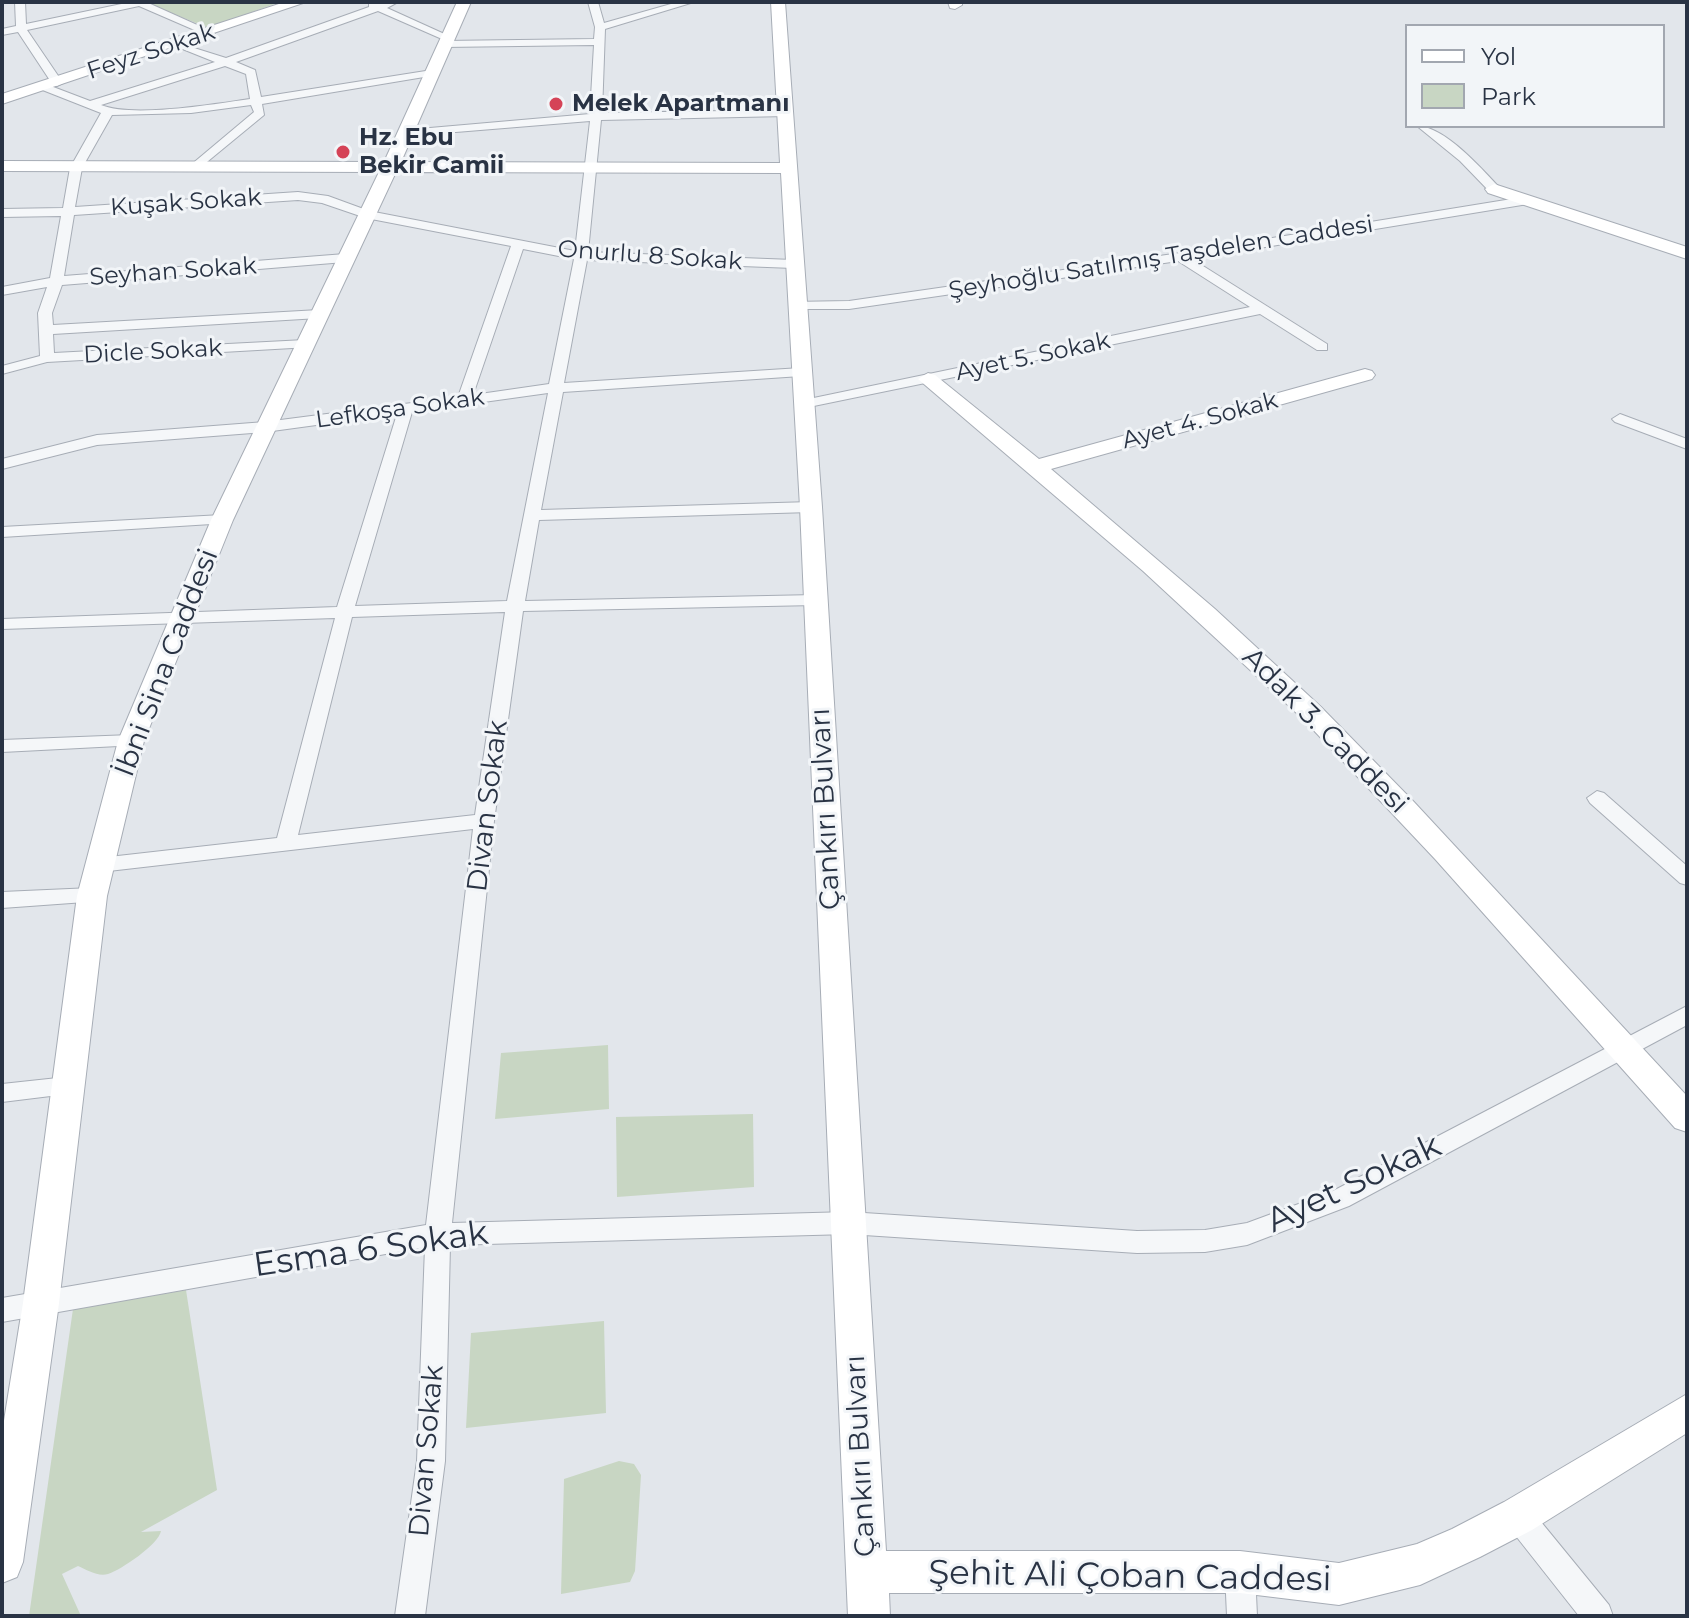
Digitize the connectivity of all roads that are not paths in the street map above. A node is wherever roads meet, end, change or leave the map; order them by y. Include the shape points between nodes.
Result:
1 (20, 2) edge
2 (299, 2) edge
3 (362, 2) edge
4 (393, 2) edge
5 (464, 2) edge
6 (593, 2) edge
7 (689, 2) edge
8 (778, 2) edge
9 (136, 3) edge
10 (379, 7) junction
11 (600, 27) junction
12 (21, 28) junction
13 (2, 32) edge
14 (210, 33) junction
15 (445, 40) junction
16 (598, 42) junction
17 (179, 44) junction
18 (226, 62) junction
19 (432, 73) junction
20 (50, 85) junction
21 (2, 99) edge
22 (254, 104) junction
23 (90, 105) junction
24 (108, 112) junction
25 (787, 113) junction
26 (596, 116) junction
27 (1423, 128) edge
28 (407, 133) junction
29 (2, 166) edge
30 (196, 167) junction
31 (76, 168) junction
32 (789, 168) junction
33 (389, 169) junction
34 (589, 169) junction
35 (1494, 189) joint
36 (1524, 201) junction
37 (68, 211) junction
38 (2, 213) edge
39 (366, 214) junction
40 (518, 244) junction
41 (1687, 253) edge
42 (581, 256) junction
43 (1180, 257) junction
44 (345, 258) junction
45 (793, 264) junction
46 (56, 281) junction
47 (2, 291) edge
48 (796, 305) junction
49 (1263, 309) junction
50 (319, 314) junction
51 (46, 330) junction
52 (305, 344) junction
53 (1322, 347) dead end
54 (47, 358) junction
55 (2, 370) edge
56 (801, 372) junction
57 (1365, 375) dead end
58 (928, 379) junction
59 (555, 388) junction
60 (464, 400) junction
61 (804, 404) junction
62 (406, 408) junction
63 (1620, 419) dead end
64 (265, 427) junction
65 (1687, 444) edge
66 (2, 464) edge
67 (1035, 467) junction
68 (811, 507) junction
69 (531, 515) junction
70 (222, 520) junction
71 (2, 532) edge
72 (816, 600) junction
73 (515, 606) junction
74 (345, 611) junction
75 (184, 616) junction
76 (2, 624) edge
77 (131, 741) junction
78 (2, 746) edge
79 (1597, 798) dead end
80 (484, 821) junction
81 (286, 844) junction
82 (100, 865) junction
83 (1687, 878) edge
84 (92, 896) junction
85 (2, 900) edge
86 (1687, 1015) edge
87 (1621, 1049) junction
88 (67, 1086) junction
89 (2, 1093) edge
90 (1687, 1118) edge
91 (849, 1223) junction
92 (438, 1234) junction
93 (41, 1303) junction
94 (2, 1310) edge
95 (1687, 1412) edge
96 (1518, 1516) junction
97 (2, 1559) edge
98 (868, 1572) junction
99 (1240, 1572) junction
100 (410, 1616) edge
101 (869, 1616) edge
102 (1242, 1616) edge
103 (1598, 1616) edge

1 - 12 street
2 - 14 street, Feyz Sokak
3 - 10 street
4 - 10 street
5 - 15 street, İbni Sina Caddesi
6 - 11 street, Divan Sokak
7 - 11 street
8 - 25 street, Çankırı Bulvarı
9 - 12 street
9 - 14 street
10 - 15 street
10 - 18 street
11 - 16 street, Divan Sokak
12 - 13 street
12 - 20 street
14 - 17 street, Feyz Sokak
15 - 16 street
15 - 19 street, İbni Sina Caddesi
16 - 26 street, Divan Sokak
17 - 18 street
17 - 20 street, Feyz Sokak
18 - 22 street via 251,72
18 - 23 street
19 - 22 street
19 - 28 street, İbni Sina Caddesi
20 - 21 street, Feyz Sokak
20 - 23 street
22 - 24 street
22 - 30 street via 260,113
23 - 24 street
24 - 31 street
25 - 26 street
25 - 32 street, Çankırı Bulvarı
26 - 28 street
26 - 34 street, Divan Sokak
27 - 35 street
28 - 33 street, İbni Sina Caddesi
29 - 31 street
30 - 31 street
30 - 33 street
31 - 37 street
32 - 34 street
32 - 45 street, Çankırı Bulvarı
33 - 34 street
33 - 39 street, İbni Sina Caddesi
34 - 42 street, Divan Sokak
35 - 36 street
36 - 41 street
36 - 43 street, Şeyhoğlu Satılmış Taşdelen Caddesi
37 - 38 street, Kuşak Sokak
37 - 39 street, Kuşak Sokak via 298,196
37 - 46 street
39 - 40 street, Onurlu 8 Sokak
39 - 44 street, İbni Sina Caddesi
40 - 42 street, Onurlu 8 Sokak
40 - 60 street
42 - 45 street, Onurlu 8 Sokak
42 - 59 street, Divan Sokak
43 - 48 street, Şeyhoğlu Satılmış Taşdelen Caddesi via 849,305
43 - 49 street
44 - 46 street, Seyhan Sokak
44 - 50 street, İbni Sina Caddesi
45 - 48 street, Çankırı Bulvarı
46 - 47 street, Seyhan Sokak
46 - 51 street via 45,313
48 - 56 street, Çankırı Bulvarı
49 - 53 street
49 - 58 street, Ayet 5. Sokak
50 - 51 street
50 - 52 street, İbni Sina Caddesi
51 - 54 street
52 - 54 street, Dicle Sokak
52 - 64 street, İbni Sina Caddesi
54 - 55 street, Dicle Sokak
56 - 59 street, Lefkoşa Sokak
56 - 61 street, Çankırı Bulvarı
57 - 67 street, Ayet 4. Sokak
58 - 61 street, Ayet 5. Sokak
58 - 67 street, Adak 3. Caddesi
59 - 60 street, Lefkoşa Sokak
59 - 69 street, Divan Sokak
60 - 62 street, Lefkoşa Sokak
61 - 68 street, Çankırı Bulvarı
62 - 64 street, Lefkoşa Sokak
62 - 74 street
63 - 65 street
64 - 66 street, Lefkoşa Sokak via 97,440
64 - 70 street, İbni Sina Caddesi
67 - 87 street, Adak 3. Caddesi via 1206,613 1363,765
68 - 69 street
68 - 72 street, Çankırı Bulvarı
69 - 73 street, Divan Sokak
70 - 71 street
70 - 75 street, İbni Sina Caddesi
72 - 73 street
72 - 91 street, Çankırı Bulvarı
73 - 74 street
73 - 80 street, Divan Sokak
74 - 75 street
74 - 81 street
75 - 76 street
75 - 77 street, İbni Sina Caddesi
77 - 78 street
77 - 82 street, İbni Sina Caddesi
79 - 83 street
80 - 81 street
80 - 92 street, Divan Sokak
81 - 82 street
82 - 84 street, İbni Sina Caddesi
84 - 85 street
84 - 88 street, İbni Sina Caddesi
86 - 87 street, Ayet Sokak
87 - 90 street, Adak 3. Caddesi
87 - 91 street, Ayet Sokak via 1340,1199 1247,1234 1137,1242
88 - 89 street
88 - 93 street, İbni Sina Caddesi
91 - 92 street, Esma 6 Sokak
91 - 98 street, Çankırı Bulvarı
92 - 93 street, Esma 6 Sokak
92 - 100 street, Divan Sokak via 431,1461
93 - 94 street, Esma 6 Sokak
93 - 97 street, İbni Sina Caddesi
95 - 96 street, Şehit Ali Çoban Caddesi
96 - 99 street, Şehit Ali Çoban Caddesi via 1420,1564 1339,1584
96 - 103 street
98 - 99 street, Şehit Ali Çoban Caddesi
98 - 101 street, Çankırı Bulvarı
99 - 102 street

